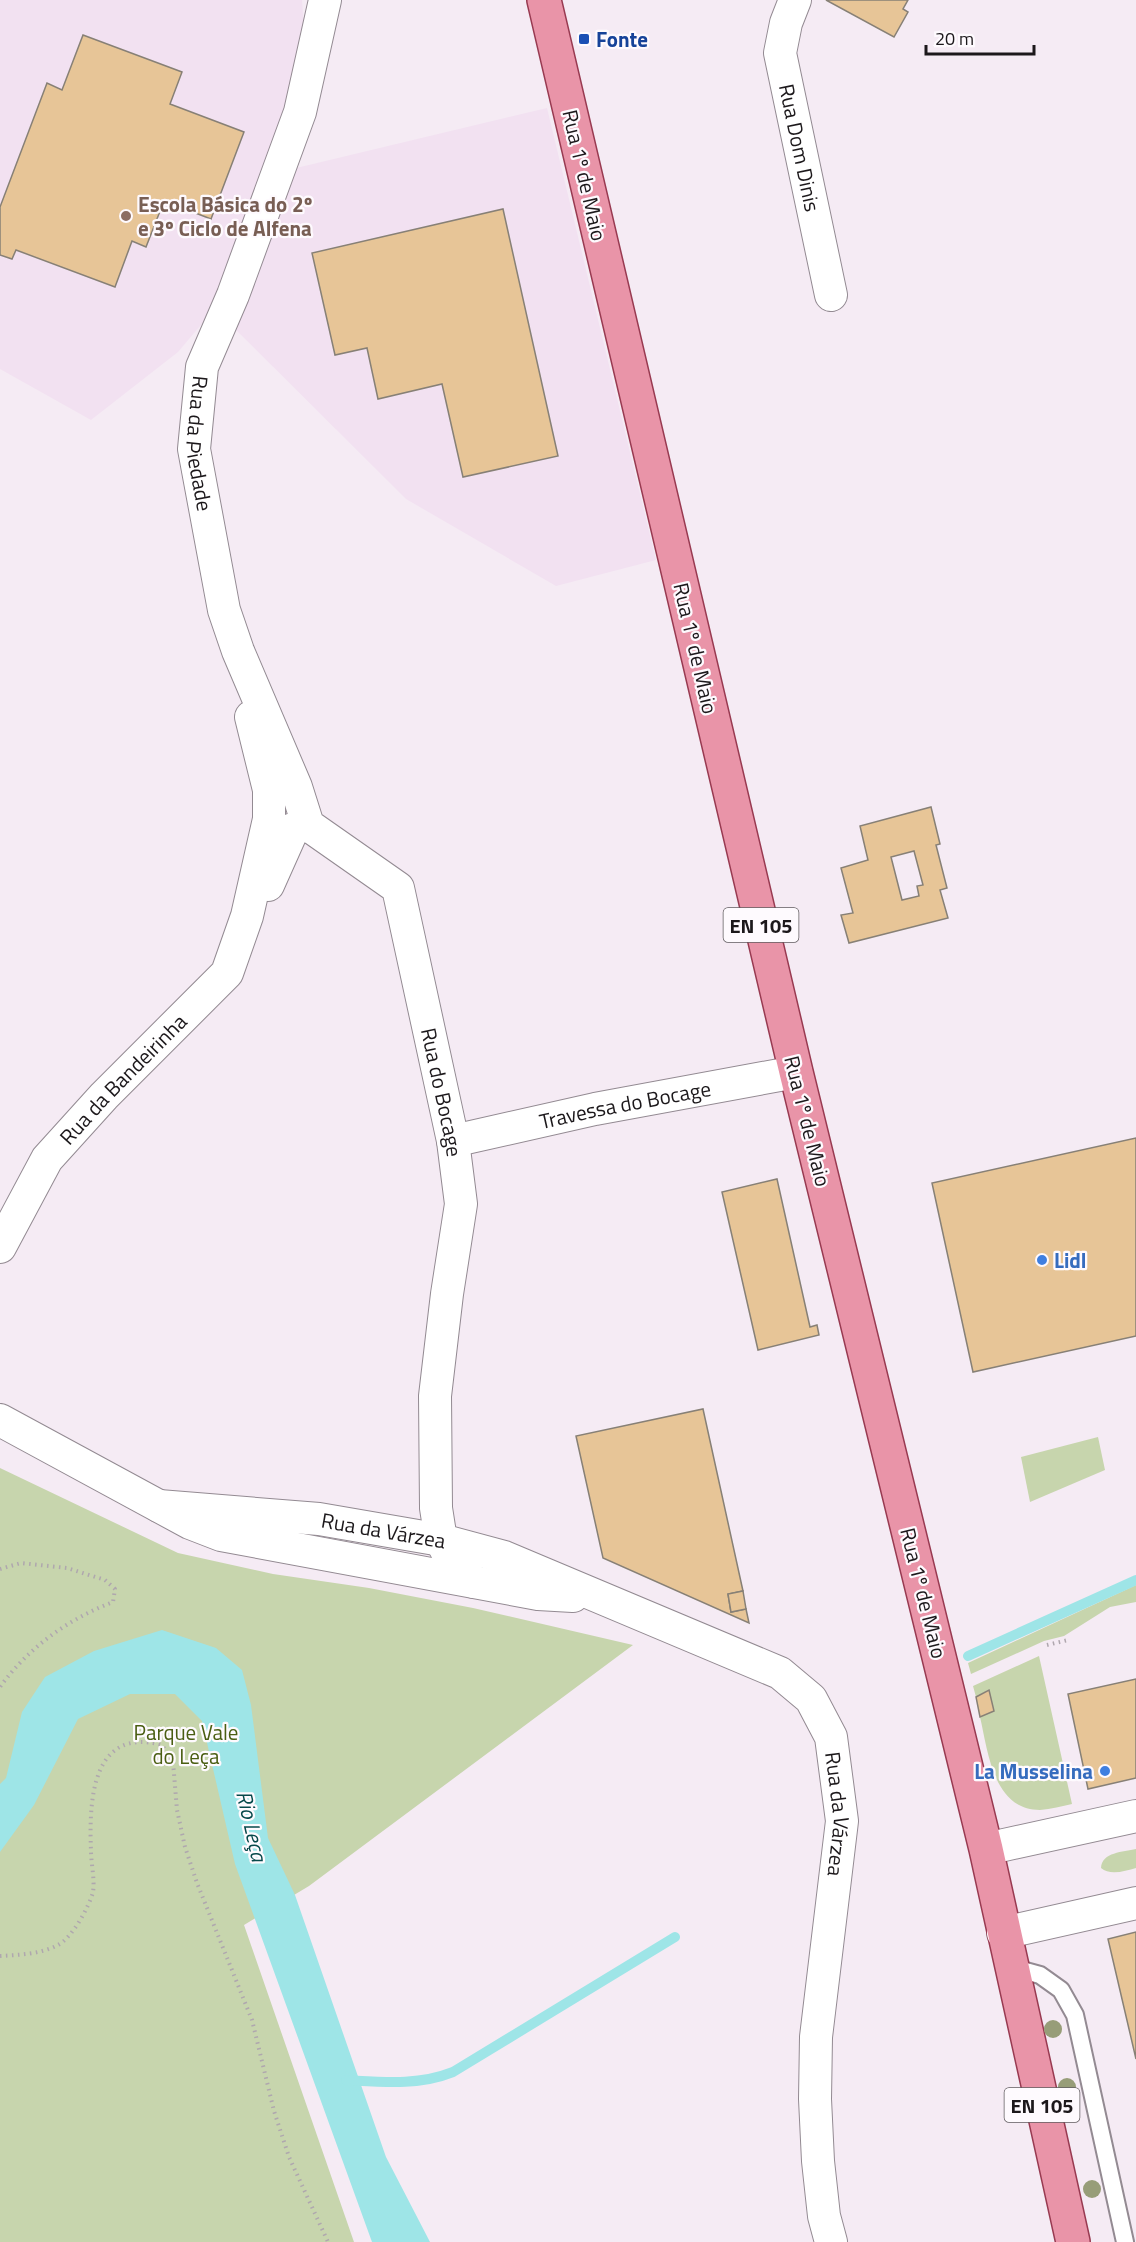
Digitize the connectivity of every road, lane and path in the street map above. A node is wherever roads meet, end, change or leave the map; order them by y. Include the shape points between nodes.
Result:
1 (325, 0) edge
2 (544, 0) edge
3 (795, 0) edge
4 (831, 296) dead end
5 (238, 651) junction
6 (308, 825) junction
7 (247, 916) junction
8 (796, 1072) junction
9 (453, 1141) junction
10 (0, 1247) edge
11 (0, 1420) edge
12 (159, 1506) junction
13 (441, 1540) junction
14 (0, 1569) edge
15 (474, 1582) junction
16 (598, 1597) junction
17 (1068, 1640) dead end
18 (1047, 1645) dead end
19 (0, 1687) edge
20 (1136, 1816) edge
21 (986, 1849) junction
22 (1136, 1903) edge
23 (1003, 1933) junction
24 (0, 1956) edge
25 (1011, 1967) junction
26 (328, 2242) edge
27 (831, 2242) edge
28 (1073, 2242) edge
29 (1125, 2242) edge

1 - 5 street, Rua da Piedade via 300,112 233,295 202,367 194,449 224,610
2 - 8 main road, Rua 1º de Maio / EN 105
3 - 4 street, Rua Dom Dinis via 780,53
5 - 6 street via 296,787
5 - 7 street, Rua da Bandeirinha via 269,790 269,819
6 - 7 street, Rua da Bandeirinha via 292,829 267,888
6 - 9 street, Rua do Bocage via 398,888
7 - 10 street, Rua da Bandeirinha via 227,973 47,1159
8 - 9 street, Travessa do Bocage
8 - 21 main road, Rua 1º de Maio / EN 105
9 - 13 street, Rua do Bocage via 461,1204 435,1396 436,1508
11 - 12 street, Rua da Várzea
12 - 13 street, Rua da Várzea via 319,1519
12 - 15 street, Rua da Várzea via 221,1535
13 - 15 street, Rua do Bocage via 452,1562
13 - 16 street, Rua da Várzea via 504,1557
14 - 19 path via 21,1563 67,1568 105,1580 115,1589 113,1602 50,1635
15 - 16 street, Rua da Várzea via 538,1594
16 - 27 street, Rua da Várzea via 780,1673 811,1699 831,1737 842,1821 816,2037 815,2099 824,2216
17 - 18 path
20 - 21 street
21 - 23 main road, Rua 1º de Maio / EN 105
22 - 23 street
23 - 25 main road, Rua 1º de Maio / EN 105
24 - 26 path via 25,1955 60,1945 81,1920 93,1891 90,1826 95,1780 101,1766 114,1751 134,1741 162,1745 173,1762 177,1810 197,1883 252,2020 289,2157
25 - 28 main road, Rua 1º de Maio / EN 105
25 - 29 lane via 1040,1975 1061,1990 1075,2015

